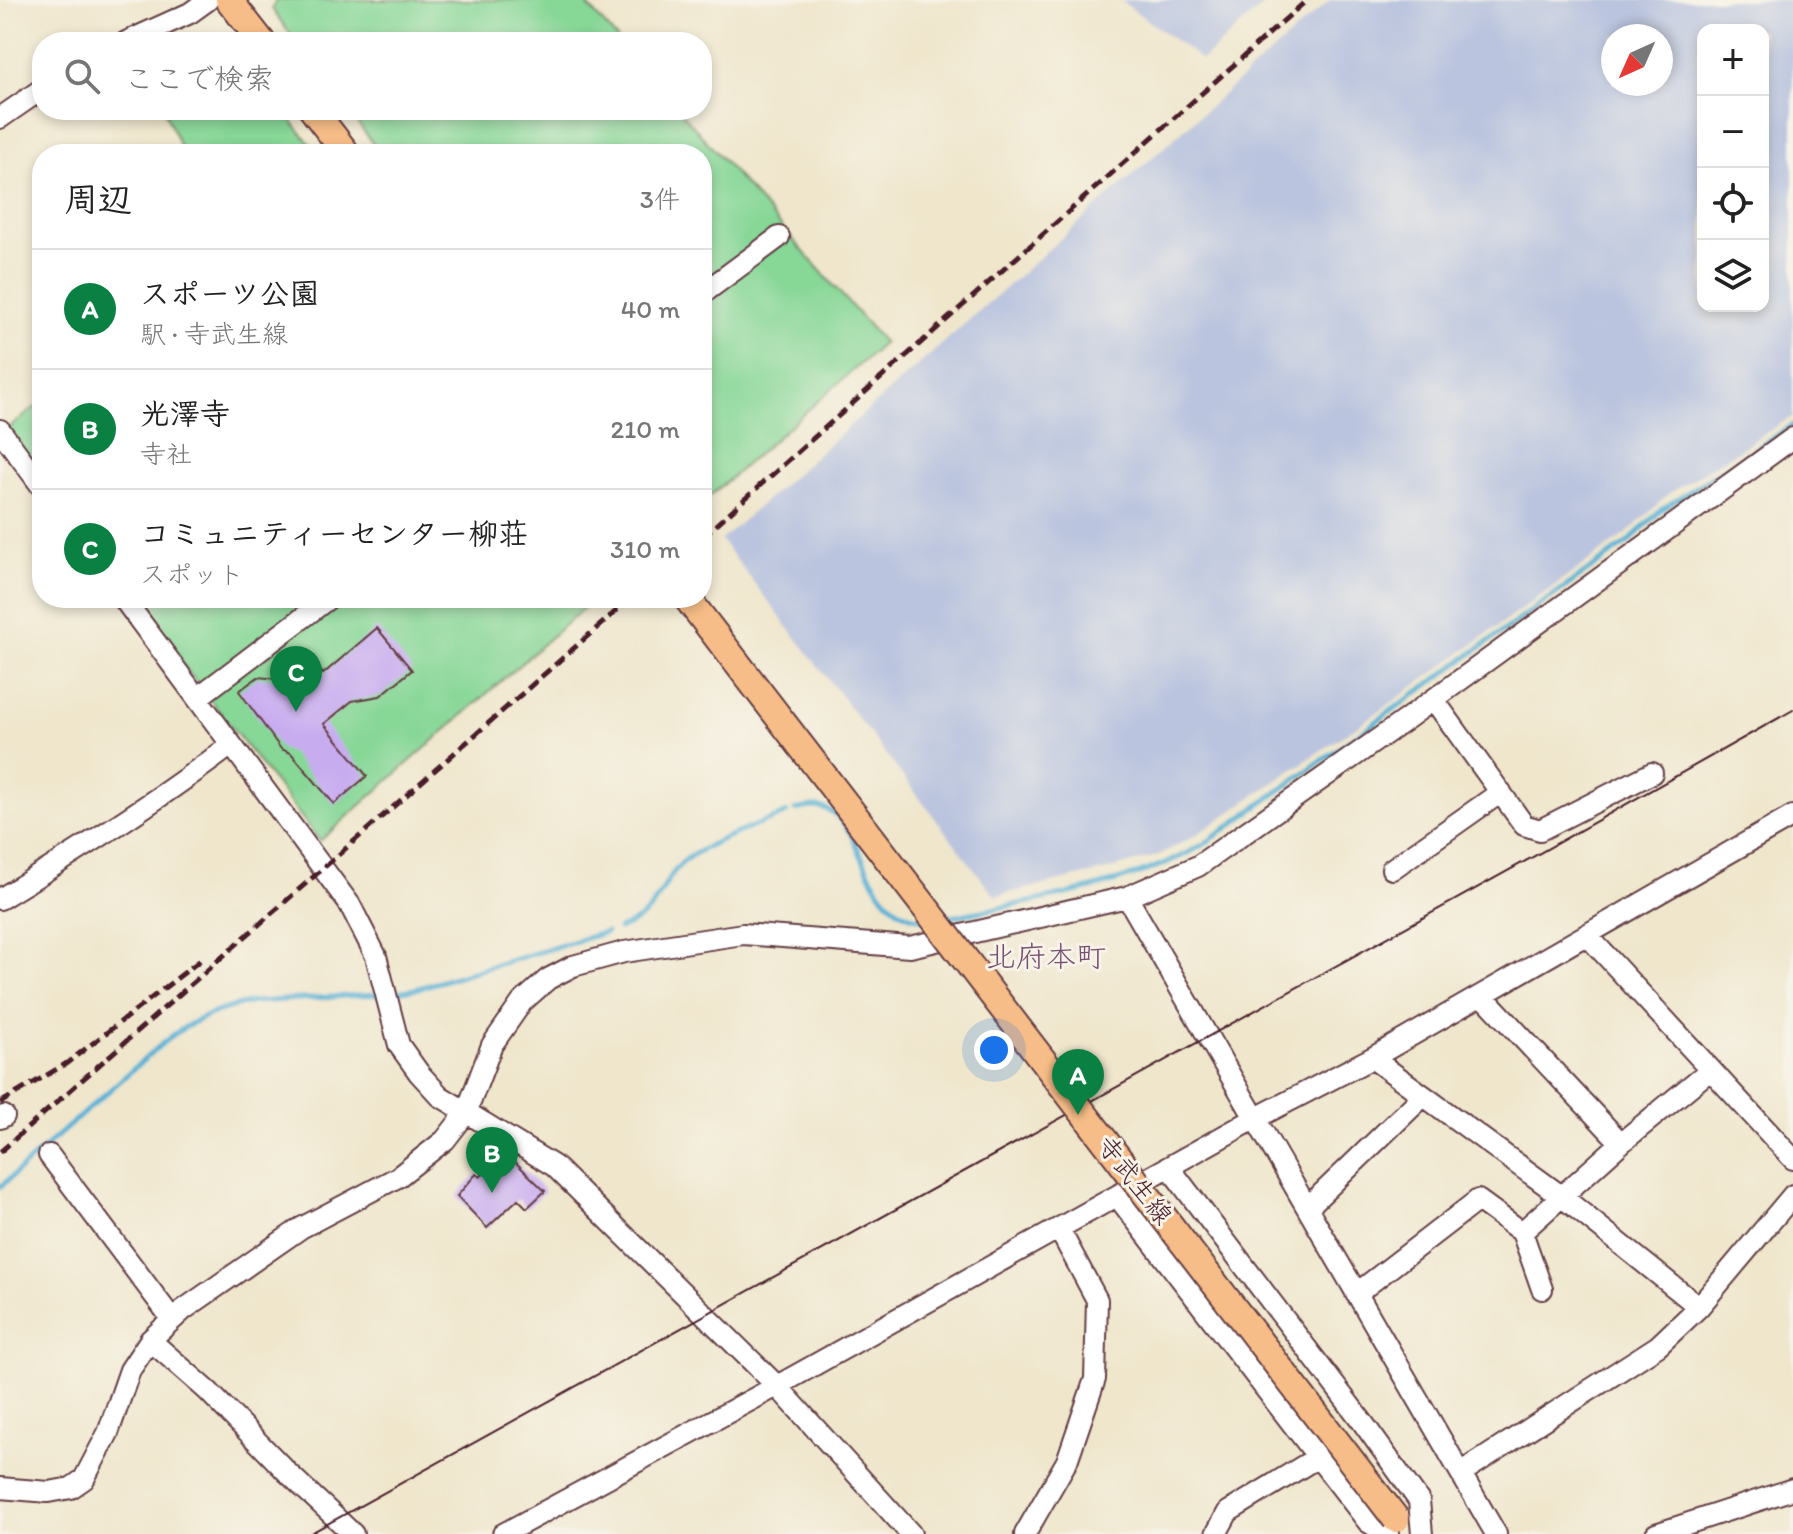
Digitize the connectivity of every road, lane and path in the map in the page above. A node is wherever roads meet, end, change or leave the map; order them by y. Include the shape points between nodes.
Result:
1 (208, 0) edge
2 (229, 0) edge
3 (148, 32) edge
4 (254, 32) edge
5 (32, 96) edge
6 (0, 118) edge
7 (321, 120) edge
8 (339, 144) edge
9 (779, 237) dead end
10 (712, 287) edge
11 (0, 430) edge
12 (1793, 438) edge
13 (32, 473) edge
14 (130, 608) edge
15 (316, 608) edge
16 (695, 608) edge
17 (197, 698) junction
18 (1434, 700) junction
19 (231, 745) junction
20 (1652, 773) dead end
21 (1501, 792) junction
22 (1793, 816) edge
23 (1392, 869) dead end
24 (1127, 897) junction
25 (0, 899) edge
26 (1587, 935) junction
27 (1483, 996) junction
28 (1372, 1058) junction
29 (1710, 1070) junction
30 (1422, 1097) junction
31 (466, 1113) junction
32 (1256, 1118) junction
33 (1621, 1143) junction
34 (49, 1155) dead end
35 (1793, 1159) edge
36 (1169, 1167) junction
37 (1793, 1195) edge
38 (1117, 1196) junction
39 (1561, 1196) junction
40 (1308, 1207) junction
41 (1059, 1229) junction
42 (1522, 1232) junction
43 (1542, 1289) dead end
44 (1356, 1294) junction
45 (1699, 1307) junction
46 (172, 1319) junction
47 (150, 1340) junction
48 (777, 1386) junction
49 (1318, 1457) junction
50 (1461, 1473) junction
51 (0, 1488) edge
52 (1793, 1489) edge
53 (1397, 1529) edge
54 (353, 1534) edge
55 (503, 1534) edge
56 (911, 1534) edge
57 (1025, 1534) edge
58 (1216, 1534) edge
59 (1422, 1534) edge
60 (1496, 1534) edge
61 (1656, 1534) edge

1 - 3 street
2 - 4 main road
5 - 6 street
7 - 8 main road
9 - 10 street
11 - 13 street
12 - 18 street
14 - 17 street
15 - 17 street
16 - 53 main road, 寺武生線, bridge
17 - 19 street
18 - 21 street
18 - 24 street via 1198,866
19 - 25 street
19 - 31 street via 350,905 376,956 399,1045 440,1096
20 - 21 street via 1540,830 1524,825
21 - 23 street
22 - 26 street
24 - 31 street via 910,947 743,934 624,952 573,966 522,1002 492,1045
24 - 32 street
26 - 27 street
26 - 29 street
27 - 28 street
27 - 33 street
28 - 30 street
28 - 32 street
29 - 33 street
29 - 35 street
30 - 39 street
30 - 40 street
31 - 46 street via 418,1164 301,1228
31 - 48 street via 554,1166
32 - 36 street
32 - 40 street
33 - 39 street
34 - 46 street
36 - 38 street
36 - 59 street via 1419,1501
37 - 45 street
38 - 41 street
38 - 49 street
39 - 42 street
39 - 45 street
40 - 44 street
41 - 48 street
41 - 57 street via 1097,1300 1095,1379 1067,1461
42 - 43 street
42 - 44 street via 1478,1200
44 - 50 street
45 - 50 street via 1658,1346
46 - 47 street
47 - 51 street via 130,1370 108,1433 84,1479 49,1492
47 - 54 street
48 - 55 street
48 - 56 street
49 - 53 street via 1368,1522
49 - 58 street via 1228,1512
50 - 60 street
52 - 61 street

